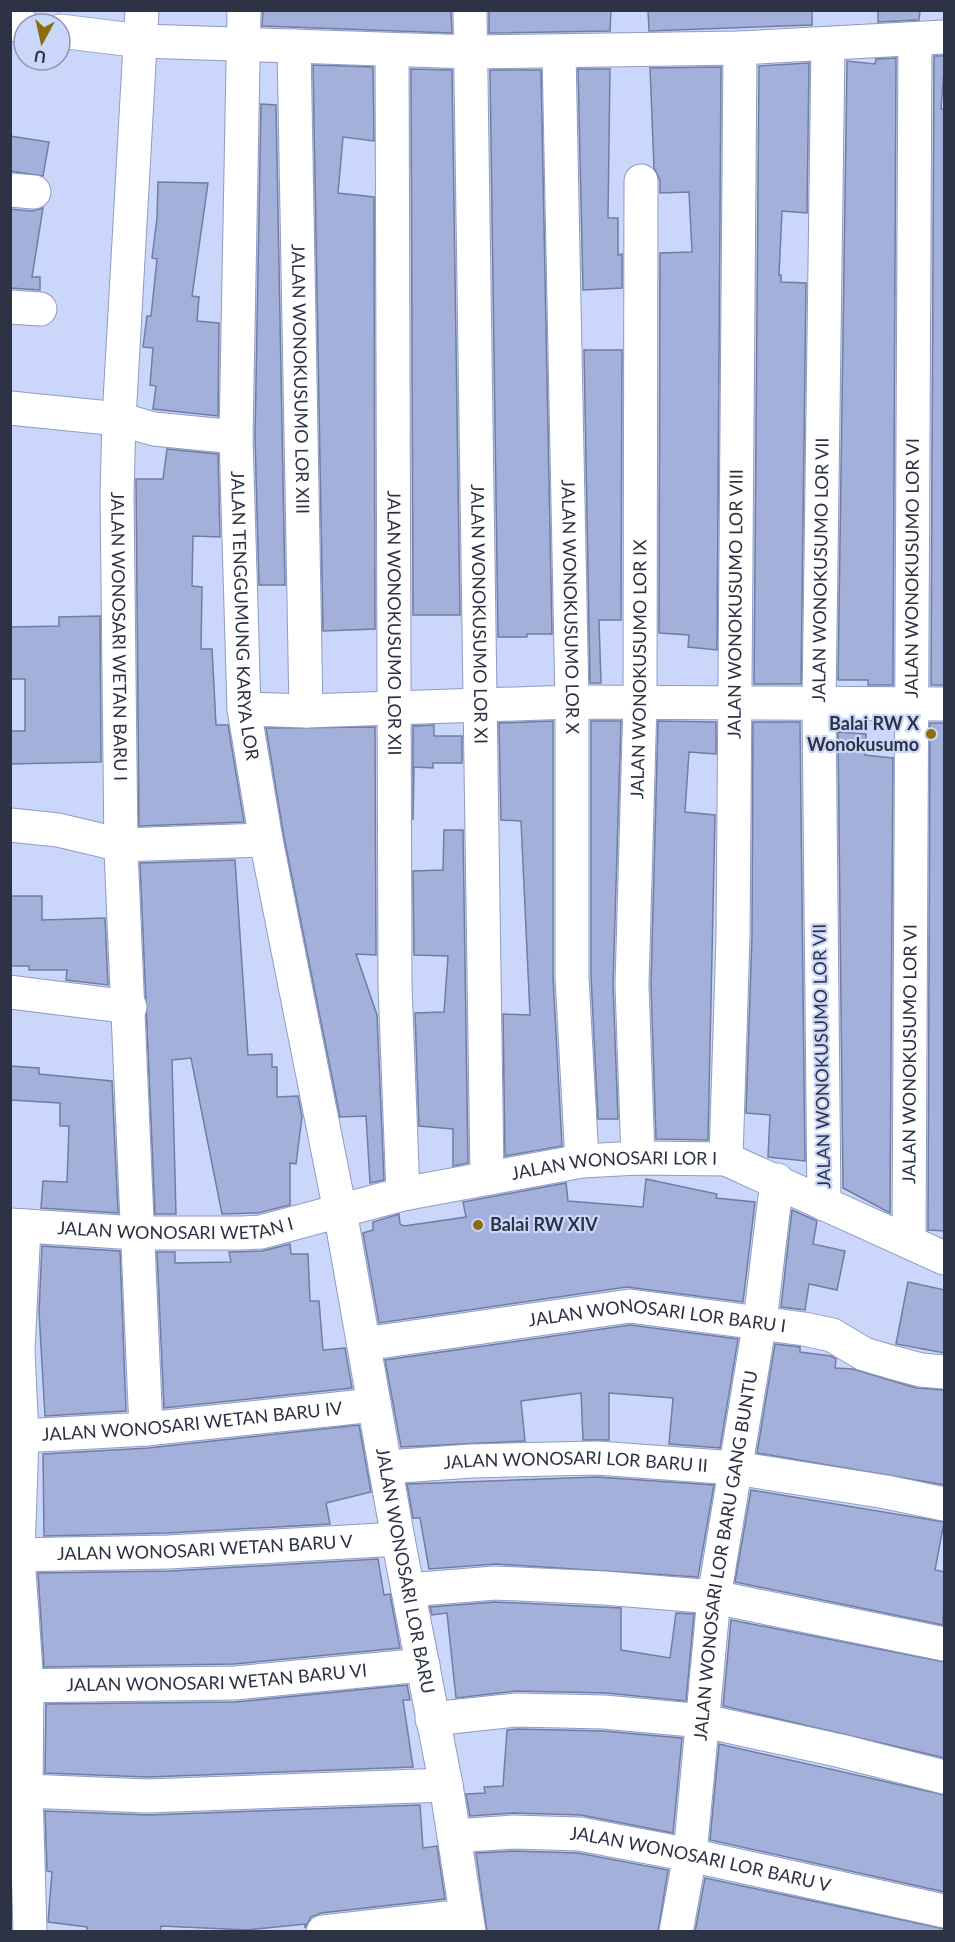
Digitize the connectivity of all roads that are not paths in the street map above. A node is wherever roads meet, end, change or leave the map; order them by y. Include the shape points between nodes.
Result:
1 (244, 10) edge
2 (470, 10) edge
3 (142, 26) edge
4 (72, 30) edge
5 (930, 38) edge
6 (244, 45) junction
7 (828, 45) junction
8 (294, 46) junction
9 (740, 48) junction
10 (392, 51) junction
11 (472, 52) junction
12 (559, 52) junction
13 (641, 181) dead end
14 (10, 408) edge
15 (119, 419) junction
16 (236, 437) junction
17 (572, 702) junction
18 (640, 702) junction
19 (736, 702) junction
20 (911, 703) junction
21 (945, 704) edge
22 (819, 705) junction
23 (482, 706) junction
24 (394, 708) junction
25 (244, 709) junction
26 (306, 711) junction
27 (10, 825) edge
28 (266, 840) junction
29 (121, 845) junction
30 (10, 992) edge
31 (130, 1007) junction
32 (638, 1158) junction
33 (726, 1159) junction
34 (582, 1161) junction
35 (487, 1177) junction
36 (777, 1180) junction
37 (403, 1194) junction
38 (824, 1204) junction
39 (340, 1211) junction
40 (17, 1225) edge
41 (136, 1233) junction
42 (909, 1240) junction
43 (945, 1258) edge
44 (760, 1321) junction
45 (364, 1344) junction
46 (14, 1351) edge
47 (945, 1372) edge
48 (374, 1405) junction
49 (146, 1430) junction
50 (16, 1435) edge
51 (386, 1467) junction
52 (735, 1468) junction
53 (945, 1504) edge
54 (398, 1539) junction
55 (14, 1555) edge
56 (408, 1590) junction
57 (714, 1597) junction
58 (945, 1644) edge
59 (423, 1665) junction
60 (19, 1686) edge
61 (432, 1719) junction
62 (704, 1721) junction
63 (945, 1777) edge
64 (446, 1785) junction
65 (18, 1789) edge
66 (454, 1836) junction
67 (690, 1855) junction
68 (945, 1911) edge
69 (467, 1924) edge
70 (30, 1932) edge
71 (323, 1932) edge
72 (676, 1932) edge

1 - 6 street, JALAN TENGGUMUNG KARYA LOR
2 - 11 street, JALAN WONOKUSUMO LOR XI
3 - 4 street
3 - 6 street
3 - 15 street, JALAN WONOSARI WETAN BARU I
5 - 7 street
5 - 20 street, JALAN WONOKUSUMO LOR VI
6 - 8 street
6 - 16 street, JALAN TENGGUMUNG KARYA LOR
7 - 9 street
7 - 22 street, JALAN WONOKUSUMO LOR VII
8 - 10 street
8 - 26 street, JALAN WONOKUSUMO LOR XIII
9 - 12 street
9 - 19 street, JALAN WONOKUSUMO LOR VIII
10 - 11 street
10 - 24 street, JALAN WONOKUSUMO LOR XII
11 - 12 street
11 - 23 street, JALAN WONOKUSUMO LOR XI
12 - 17 street, JALAN WONOKUSUMO LOR X
13 - 18 street, JALAN WONOKUSUMO LOR IX
14 - 15 street
15 - 16 street via 154,429
15 - 29 street, JALAN WONOSARI WETAN BARU I
16 - 25 street, JALAN TENGGUMUNG KARYA LOR
17 - 18 street
17 - 23 street
17 - 34 street, JALAN WONOKUSUMO LOR X via 572,977
18 - 19 street
18 - 32 street, JALAN WONOKUSUMO LOR IX via 632,985
19 - 22 street
19 - 33 street, JALAN WONOKUSUMO LOR VIII
20 - 21 street
20 - 22 street
20 - 42 street, JALAN WONOKUSUMO LOR VI
22 - 38 street, JALAN WONOKUSUMO LOR VII
23 - 24 street
23 - 35 street, JALAN WONOKUSUMO LOR XI
24 - 26 street
24 - 37 street, JALAN WONOKUSUMO LOR XII via 395,985
25 - 26 street
25 - 28 street, JALAN TENGGUMUNG KARYA LOR
27 - 29 street via 58,830
28 - 29 street
28 - 39 street, JALAN TENGGUMUNG KARYA LOR
29 - 31 street, JALAN WONOSARI WETAN BARU I
30 - 31 street
31 - 41 street, JALAN WONOSARI WETAN BARU I
32 - 33 street, JALAN WONOSARI LOR I
32 - 34 street, JALAN WONOSARI LOR I
33 - 36 street, JALAN WONOSARI LOR I
34 - 35 street, JALAN WONOSARI LOR I
35 - 37 street, JALAN WONOSARI LOR I
36 - 38 street, JALAN WONOSARI LOR I
36 - 44 street, JALAN WONOSARI LOR BARU GANG BUNTU
37 - 39 street, JALAN WONOSARI LOR I
38 - 42 street, JALAN WONOSARI LOR I
39 - 41 street, JALAN WONOSARI WETAN I via 261,1232
39 - 45 street, JALAN WONOSARI LOR BARU
40 - 41 street, JALAN WONOSARI WETAN I
40 - 46 street
41 - 49 street, JALAN WONOSARI WETAN BARU I
42 - 43 street, JALAN WONOSARI LOR I
44 - 45 street, JALAN WONOSARI LOR BARU I via 630,1306
44 - 47 street, JALAN WONOSARI LOR BARU I via 832,1335 864,1354 921,1370
44 - 52 street, JALAN WONOSARI LOR BARU GANG BUNTU
45 - 48 street, JALAN WONOSARI LOR BARU
46 - 50 street
48 - 49 street, JALAN WONOSARI WETAN BARU IV
48 - 51 street, JALAN WONOSARI LOR BARU
49 - 50 street, JALAN WONOSARI WETAN BARU IV
50 - 55 street
51 - 52 street, JALAN WONOSARI LOR BARU II via 597,1458
51 - 54 street, JALAN WONOSARI LOR BARU
52 - 53 street, JALAN WONOSARI LOR BARU II
52 - 57 street, JALAN WONOSARI LOR BARU GANG BUNTU
54 - 55 street, JALAN WONOSARI WETAN BARU V via 169,1552
54 - 56 street, JALAN WONOSARI LOR BARU
55 - 60 street
56 - 57 street via 495,1583
56 - 59 street, JALAN WONOSARI LOR BARU
57 - 58 street
57 - 62 street, JALAN WONOSARI LOR BARU GANG BUNTU
59 - 60 street, JALAN WONOSARI WETAN BARU VI via 236,1683
59 - 61 street, JALAN WONOSARI LOR BARU
60 - 65 street
61 - 62 street via 516,1710 604,1712
61 - 64 street, JALAN WONOSARI LOR BARU
62 - 63 street
62 - 67 street, JALAN WONOSARI LOR BARU GANG BUNTU
64 - 65 street via 147,1796
64 - 66 street, JALAN WONOSARI LOR BARU
65 - 70 street
66 - 67 street, JALAN WONOSARI LOR BARU V via 513,1832 580,1834
66 - 69 street, JALAN WONOSARI LOR BARU
67 - 68 street, JALAN WONOSARI LOR BARU V
67 - 72 street, JALAN WONOSARI LOR BARU GANG BUNTU
69 - 71 street

